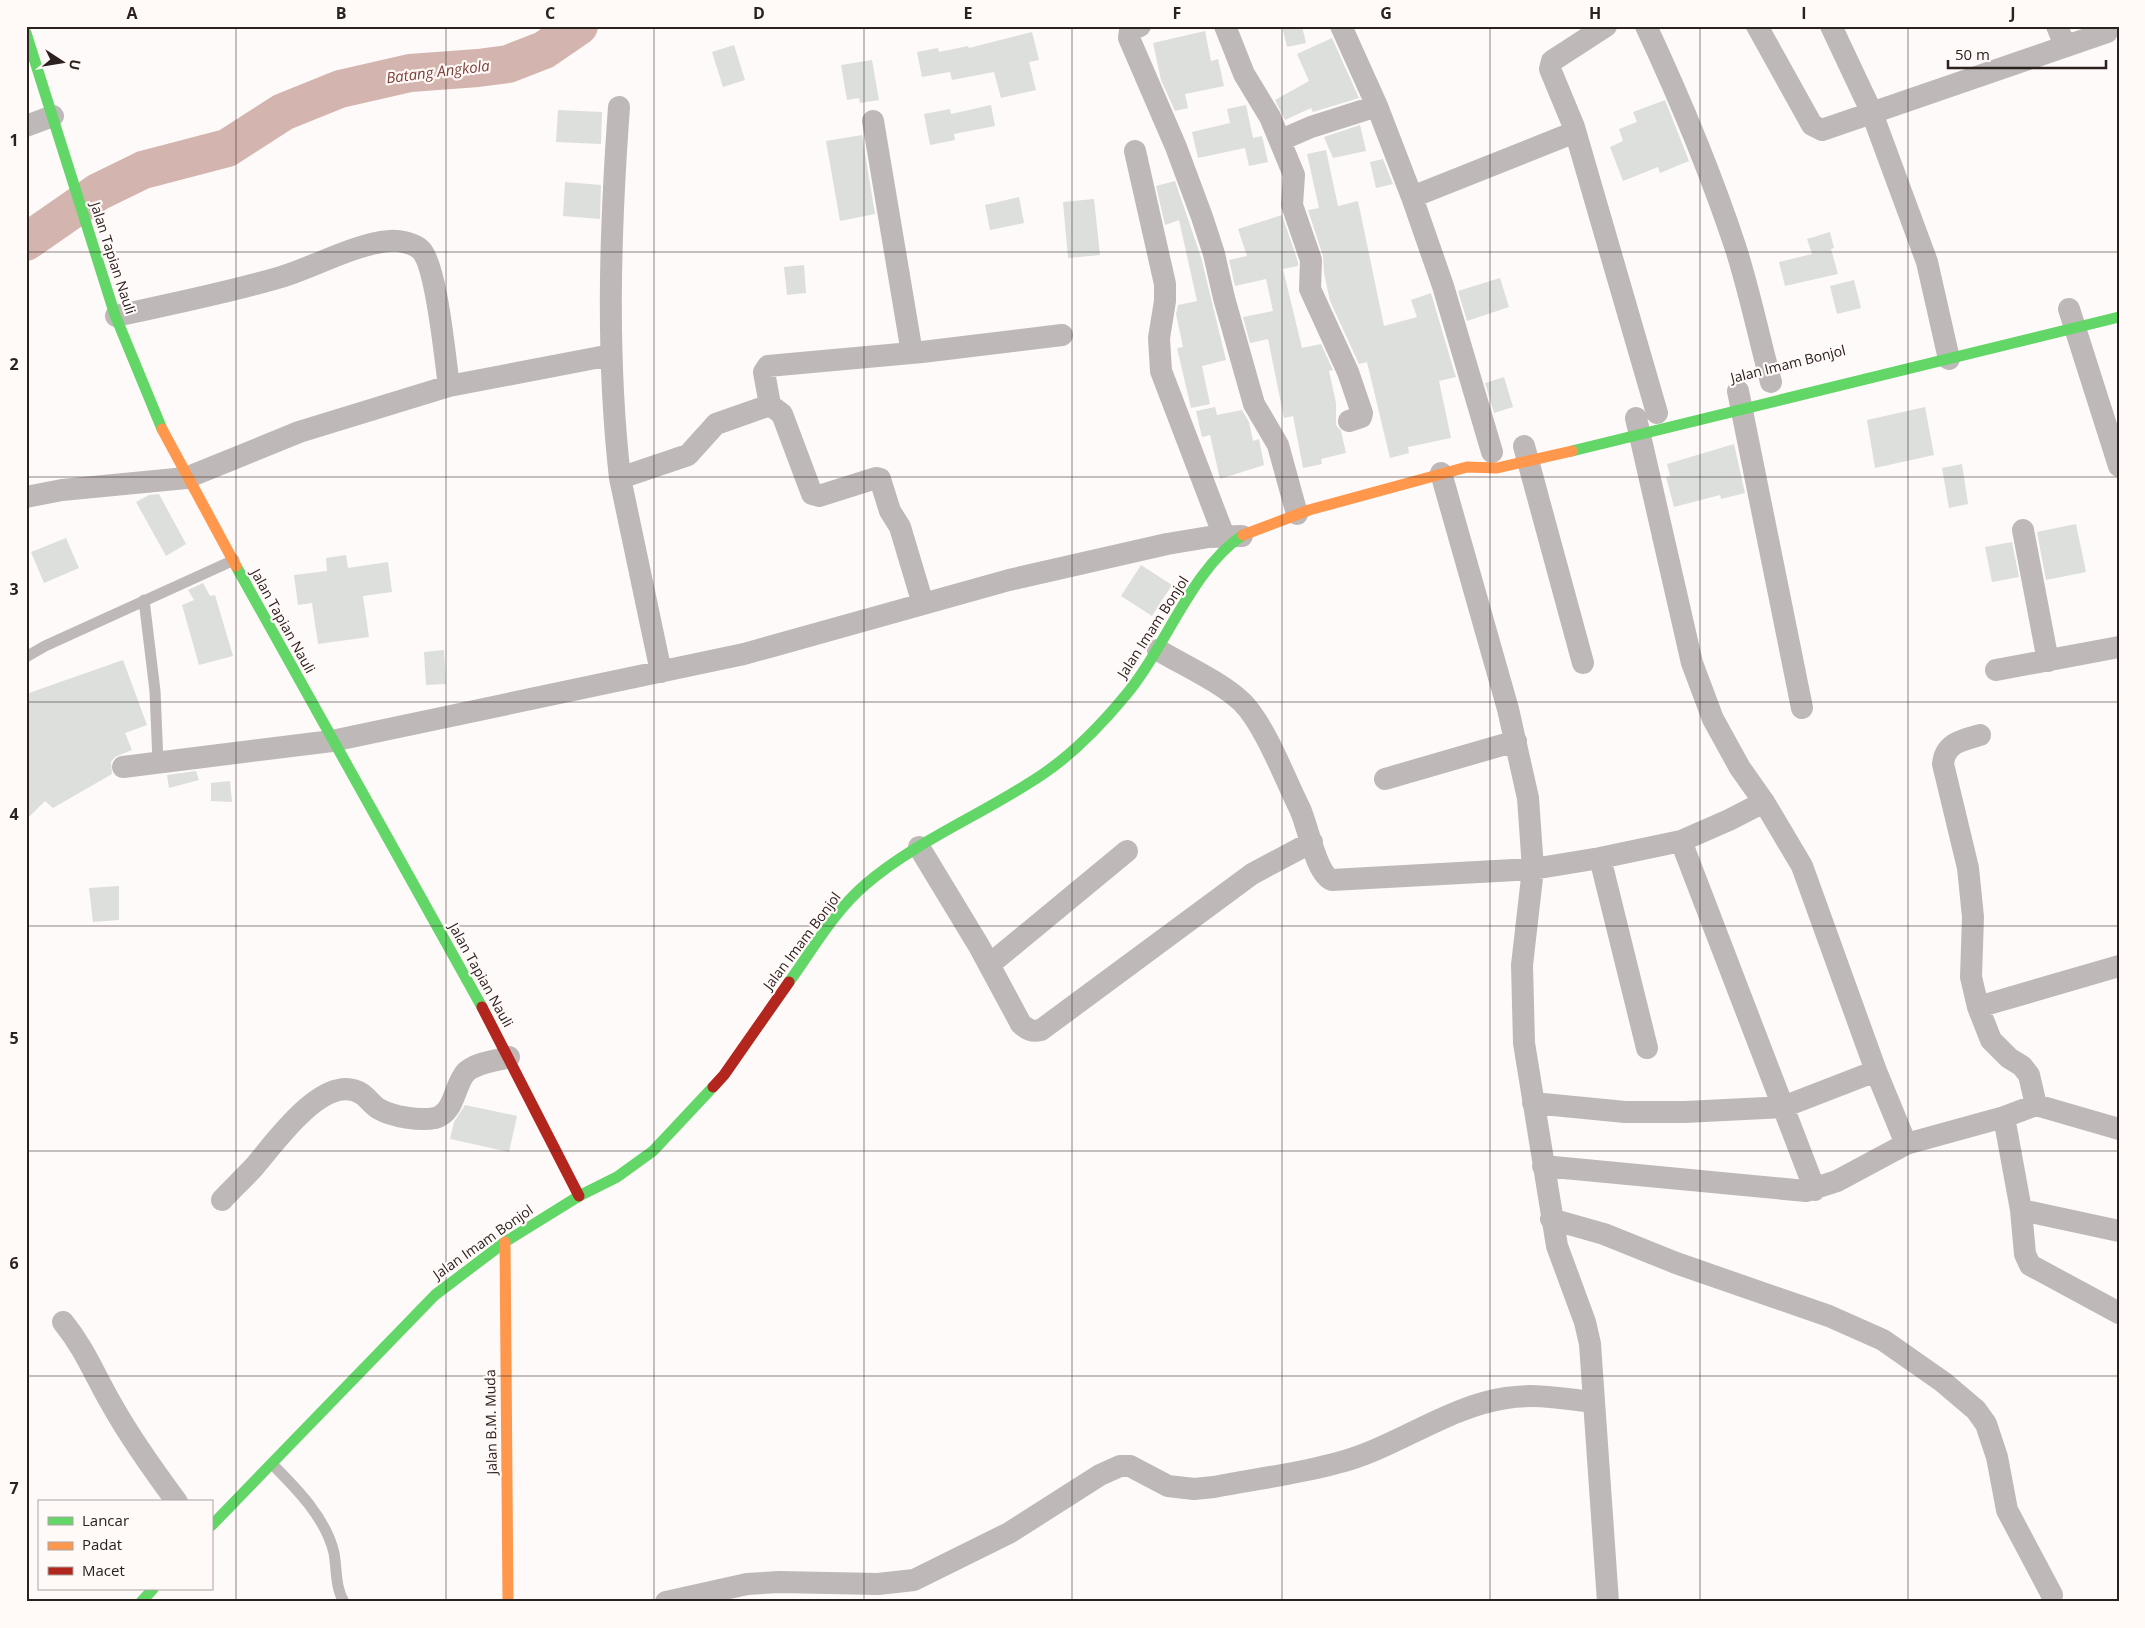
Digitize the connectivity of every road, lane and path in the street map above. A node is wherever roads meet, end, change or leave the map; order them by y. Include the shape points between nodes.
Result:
1 (1140, 26) edge
2 (1225, 26) edge
3 (1341, 26) edge
4 (1606, 26) edge
5 (1646, 26) edge
6 (1757, 26) edge
7 (1832, 27) edge
8 (2106, 32) dead end
9 (26, 33) edge
10 (2061, 36) edge
11 (1377, 106) junction
12 (620, 107) dead end
13 (1872, 113) junction
14 (873, 121) dead end
15 (55, 123) junction
16 (26, 126) edge
17 (1576, 132) junction
18 (1280, 140) junction
19 (1135, 151) dead end
20 (1412, 197) junction
21 (2070, 314) junction
22 (116, 316) junction
23 (2119, 316) edge
24 (1062, 335) dead end
25 (1946, 346) junction
26 (912, 353) junction
27 (611, 355) junction
28 (1771, 382) dead end
29 (449, 386) junction
30 (1739, 396) junction
31 (770, 405) junction
32 (1645, 420) junction
33 (1349, 421) dead end
34 (1525, 449) junction
35 (1496, 457) junction
36 (2119, 466) edge
37 (1441, 473) junction
38 (186, 478) junction
39 (620, 478) junction
40 (26, 497) edge
41 (1297, 514) junction
42 (2024, 530) dead end
43 (1233, 536) junction
44 (234, 560) junction
45 (144, 600) junction
46 (923, 604) junction
47 (2119, 647) edge
48 (1158, 650) junction
49 (26, 657) edge
50 (2048, 661) junction
51 (1583, 663) dead end
52 (1996, 670) dead end
53 (661, 672) junction
54 (1802, 708) dead end
55 (1980, 735) dead end
56 (332, 741) junction
57 (1516, 741) junction
58 (158, 762) junction
59 (123, 767) dead end
60 (1385, 780) dead end
61 (1764, 802) junction
62 (1681, 841) junction
63 (1312, 842) junction
64 (919, 847) junction
65 (1127, 851) dead end
66 (1600, 858) junction
67 (1533, 869) junction
68 (989, 965) junction
69 (2119, 966) edge
70 (1978, 1007) junction
71 (1647, 1048) dead end
72 (509, 1057) junction
73 (1876, 1071) junction
74 (1533, 1103) junction
75 (2036, 1105) junction
76 (1783, 1107) junction
77 (2004, 1117) junction
78 (2119, 1129) edge
79 (1906, 1144) junction
80 (1543, 1166) junction
81 (1815, 1190) junction
82 (580, 1196) junction
83 (222, 1200) dead end
84 (2021, 1210) junction
85 (1551, 1219) junction
86 (2119, 1231) edge
87 (505, 1242) junction
88 (2119, 1313) edge
89 (63, 1322) dead end
90 (1593, 1402) junction
91 (272, 1464) junction
92 (176, 1500) edge
93 (212, 1525) edge
94 (152, 1590) edge
95 (2052, 1596) dead end
96 (141, 1602) edge
97 (344, 1602) edge
98 (508, 1602) edge
99 (666, 1602) edge
100 (1608, 1602) edge

1 - 41 street via 1130,30 1128,35 1176,147 1205,227 1254,404 1278,445
2 - 18 street via 1244,74
3 - 11 street
4 - 17 street via 1552,61 1550,66
5 - 28 street via 1699,147 1736,250
6 - 13 street via 1815,128 1825,130
7 - 13 street
8 - 10 street
9 - 15 main road, Jalan Tapian Nauli
10 - 13 street
11 - 18 street
11 - 20 street
12 - 27 street via 612,199
13 - 25 street via 1927,262
14 - 26 street
15 - 16 street
15 - 22 main road, Jalan Tapian Nauli
17 - 20 street
17 - 32 street
18 - 33 street via 1294,176 1292,205 1311,260 1310,289 1348,372 1362,413 1361,418
19 - 43 street via 1165,284 1159,338 1161,371
20 - 35 street
21 - 23 main road, Jalan Imam Bonjol
21 - 25 main road, Jalan Imam Bonjol
21 - 36 street
22 - 29 street via 283,277 373,244 403,242 420,250 426,258
22 - 38 main road, Jalan Tapian Nauli via 150,405
24 - 26 street
25 - 30 main road, Jalan Imam Bonjol
26 - 31 street via 768,366 764,372
27 - 29 street
27 - 39 street
29 - 38 street via 299,432
30 - 32 main road, Jalan Imam Bonjol
30 - 54 street
31 - 39 street via 716,424 688,455
31 - 46 street via 782,414 812,494 819,496 880,479 890,511 900,527
32 - 34 main road, Jalan Imam Bonjol
32 - 61 street via 1692,663 1713,719 1740,768
34 - 35 main road, Jalan Imam Bonjol
34 - 51 street
35 - 37 main road, Jalan Imam Bonjol
37 - 41 main road, Jalan Imam Bonjol
37 - 57 street
38 - 40 street via 62,490
38 - 44 main road, Jalan Tapian Nauli
39 - 53 street
41 - 43 main road, Jalan Imam Bonjol
42 - 50 street
43 - 46 street via 1167,544 1008,580
43 - 48 main road, Jalan Imam Bonjol via 1190,595
44 - 45 lane
44 - 56 main road, Jalan Tapian Nauli
45 - 49 lane
45 - 58 lane via 155,691
46 - 53 street via 744,654
47 - 50 street
48 - 63 street via 1243,704 1260,726 1306,821
48 - 64 main road, Jalan Imam Bonjol via 1126,695 1085,741 1043,774
50 - 52 street
53 - 56 street
55 - 70 street via 1949,746 1943,764 1968,868 1973,917 1971,978
56 - 58 street
56 - 72 main road, Jalan Tapian Nauli
57 - 60 street
57 - 67 street via 1528,798
58 - 59 street
61 - 62 street
61 - 73 street via 1802,866
62 - 66 street
62 - 76 street
63 - 67 street via 1323,873 1336,880
63 - 68 street via 1252,874 1041,1030 1030,1031 1021,1024
64 - 68 street
64 - 82 main road, Jalan Imam Bonjol via 866,884 839,911 724,1075 653,1151 617,1177
65 - 68 street
66 - 67 street
66 - 71 street
67 - 74 street via 1522,965 1524,1043
69 - 70 street
70 - 75 street via 1991,1040 2029,1075
72 - 82 main road, Jalan Tapian Nauli
72 - 83 street via 484,1063 467,1072 445,1112 435,1118 385,1112 354,1090 333,1091 301,1113
73 - 76 street
73 - 79 street
74 - 76 street via 1625,1112
74 - 80 street
75 - 77 street
75 - 78 street
76 - 81 street
77 - 79 street
77 - 84 street
79 - 81 street
80 - 81 street via 1795,1191
80 - 85 street
82 - 87 main road, Jalan Imam Bonjol
84 - 86 street
84 - 88 street via 2025,1254 2030,1265
85 - 90 street via 1557,1246 1585,1322 1590,1344
85 - 95 street via 1604,1234 1828,1316 1883,1340 1943,1382 1976,1410 1986,1424 1997,1458 2007,1510
87 - 91 main road, Jalan Imam Bonjol via 435,1295
87 - 98 main road, Jalan B.M. Muda
89 - 92 street via 77,1338 111,1405
90 - 99 street via 1546,1397 1504,1398 1437,1420 1394,1443 1338,1463 1214,1487 1180,1489 1130,1466 1120,1466 1009,1533 914,1580 878,1584 747,1584
90 - 100 street
91 - 93 main road, Jalan Imam Bonjol
91 - 97 lane via 292,1485 329,1536
94 - 96 main road

